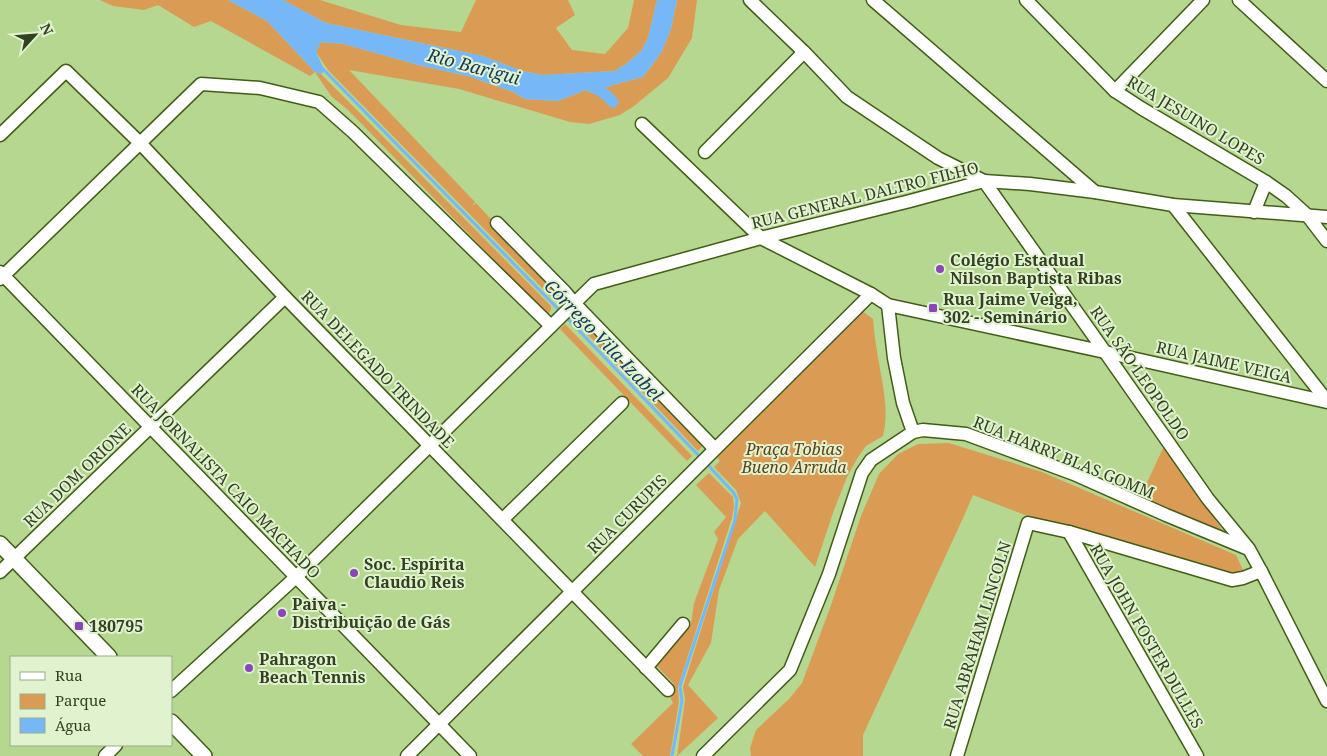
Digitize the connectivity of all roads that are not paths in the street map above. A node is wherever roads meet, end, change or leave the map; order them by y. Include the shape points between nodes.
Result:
1 (750, 0) edge
2 (873, 0) edge
3 (1026, 0) edge
4 (1203, 0) edge
5 (1239, 0) edge
6 (804, 52) junction
7 (1327, 81) edge
8 (1115, 91) junction
9 (642, 124) dead end
10 (0, 135) edge
11 (140, 142) junction
12 (704, 152) dead end
13 (984, 181) junction
14 (1266, 182) junction
15 (1095, 192) junction
16 (1173, 205) junction
17 (1254, 212) junction
18 (1307, 215) junction
19 (1327, 217) edge
20 (497, 223) dead end
21 (761, 238) junction
22 (1327, 241) edge
23 (1, 276) edge
24 (871, 294) junction
25 (285, 297) junction
26 (572, 305) junction
27 (888, 305) junction
28 (555, 322) junction
29 (1106, 352) junction
30 (1327, 401) edge
31 (622, 403) dead end
32 (150, 427) junction
33 (912, 432) junction
34 (430, 445) junction
35 (713, 451) junction
36 (502, 520) junction
37 (1069, 532) junction
38 (0, 544) edge
39 (1249, 549) junction
40 (14, 558) junction
41 (1261, 571) junction
42 (0, 572) edge
43 (296, 577) junction
44 (572, 592) junction
45 (683, 624) dead end
46 (108, 656) edge
47 (646, 668) junction
48 (172, 690) edge
49 (668, 690) dead end
50 (1327, 701) edge
51 (172, 723) edge
52 (440, 724) junction
53 (115, 746) edge
54 (105, 756) edge
55 (204, 756) edge
56 (407, 756) edge
57 (470, 756) edge
58 (703, 756) edge
59 (957, 756) edge
60 (1197, 756) edge

1 - 6 street, RUA SÃO LEOPOLDO
2 - 15 street
3 - 8 street, RUA JESUINO LOPES
4 - 8 street
5 - 7 street
6 - 12 street
6 - 13 street, RUA SÃO LEOPOLDO via 846,97 938,158
8 - 14 street, RUA JESUINO LOPES
9 - 21 street, RUA JAIME VEIGA
10 - 11 street, RUA DELEGADO TRINDADE via 66,71
11 - 23 street
11 - 25 street, RUA DELEGADO TRINDADE
11 - 28 street via 201,84 260,88 319,102
13 - 15 street, RUA GENERAL DALTRO FILHO
13 - 21 street, RUA GENERAL DALTRO FILHO
13 - 29 street, RUA SÃO LEOPOLDO
14 - 17 street, RUA JESUINO LOPES
14 - 18 street, RUA JESUINO LOPES
15 - 16 street, RUA GENERAL DALTRO FILHO
16 - 17 street, RUA GENERAL DALTRO FILHO
16 - 30 street
17 - 18 street, RUA GENERAL DALTRO FILHO
18 - 19 street, RUA GENERAL DALTRO FILHO
18 - 22 street, RUA JESUINO LOPES
20 - 26 street via 565,292
21 - 24 street, RUA JAIME VEIGA
21 - 26 street, RUA GENERAL DALTRO FILHO via 594,284
23 - 32 street, RUA JORNALISTA CAIO MACHADO
24 - 27 street, RUA JAIME VEIGA
24 - 35 street, RUA CURUPIS
25 - 32 street, RUA DOM ORIONE
25 - 34 street, RUA DELEGADO TRINDADE
26 - 28 street, RUA GENERAL DALTRO FILHO
26 - 35 street
27 - 29 street, RUA JAIME VEIGA
27 - 33 street via 894,358
28 - 34 street, RUA GENERAL DALTRO FILHO
29 - 30 street, RUA JAIME VEIGA
29 - 39 street, RUA SÃO LEOPOLDO via 1208,499
31 - 36 street
32 - 40 street, RUA DOM ORIONE
32 - 43 street, RUA JORNALISTA CAIO MACHADO
33 - 39 street, RUA HARRY BLAS GOMM via 966,434 1074,474
33 - 58 street via 871,460 862,473 829,574 790,670
34 - 36 street, RUA DELEGADO TRINDADE
34 - 43 street, RUA GENERAL DALTRO FILHO
35 - 44 street, RUA CURUPIS
36 - 44 street, RUA DELEGADO TRINDADE
37 - 41 street via 1232,580
37 - 59 street, RUA ABRAHAM LINCOLN via 1028,523
37 - 60 street, RUA JOHN FOSTER DULLES
38 - 40 main road
39 - 41 street, RUA SÃO LEOPOLDO
40 - 42 street, RUA DOM ORIONE
40 - 46 main road
41 - 50 street, RUA SÃO LEOPOLDO
43 - 48 street, RUA GENERAL DALTRO FILHO
43 - 52 street, RUA JORNALISTA CAIO MACHADO
44 - 47 street, RUA DELEGADO TRINDADE
44 - 52 street, RUA CURUPIS
45 - 47 street
47 - 49 street, RUA DELEGADO TRINDADE
51 - 55 main road
52 - 56 street, RUA CURUPIS
52 - 57 street, RUA JORNALISTA CAIO MACHADO
53 - 54 street

